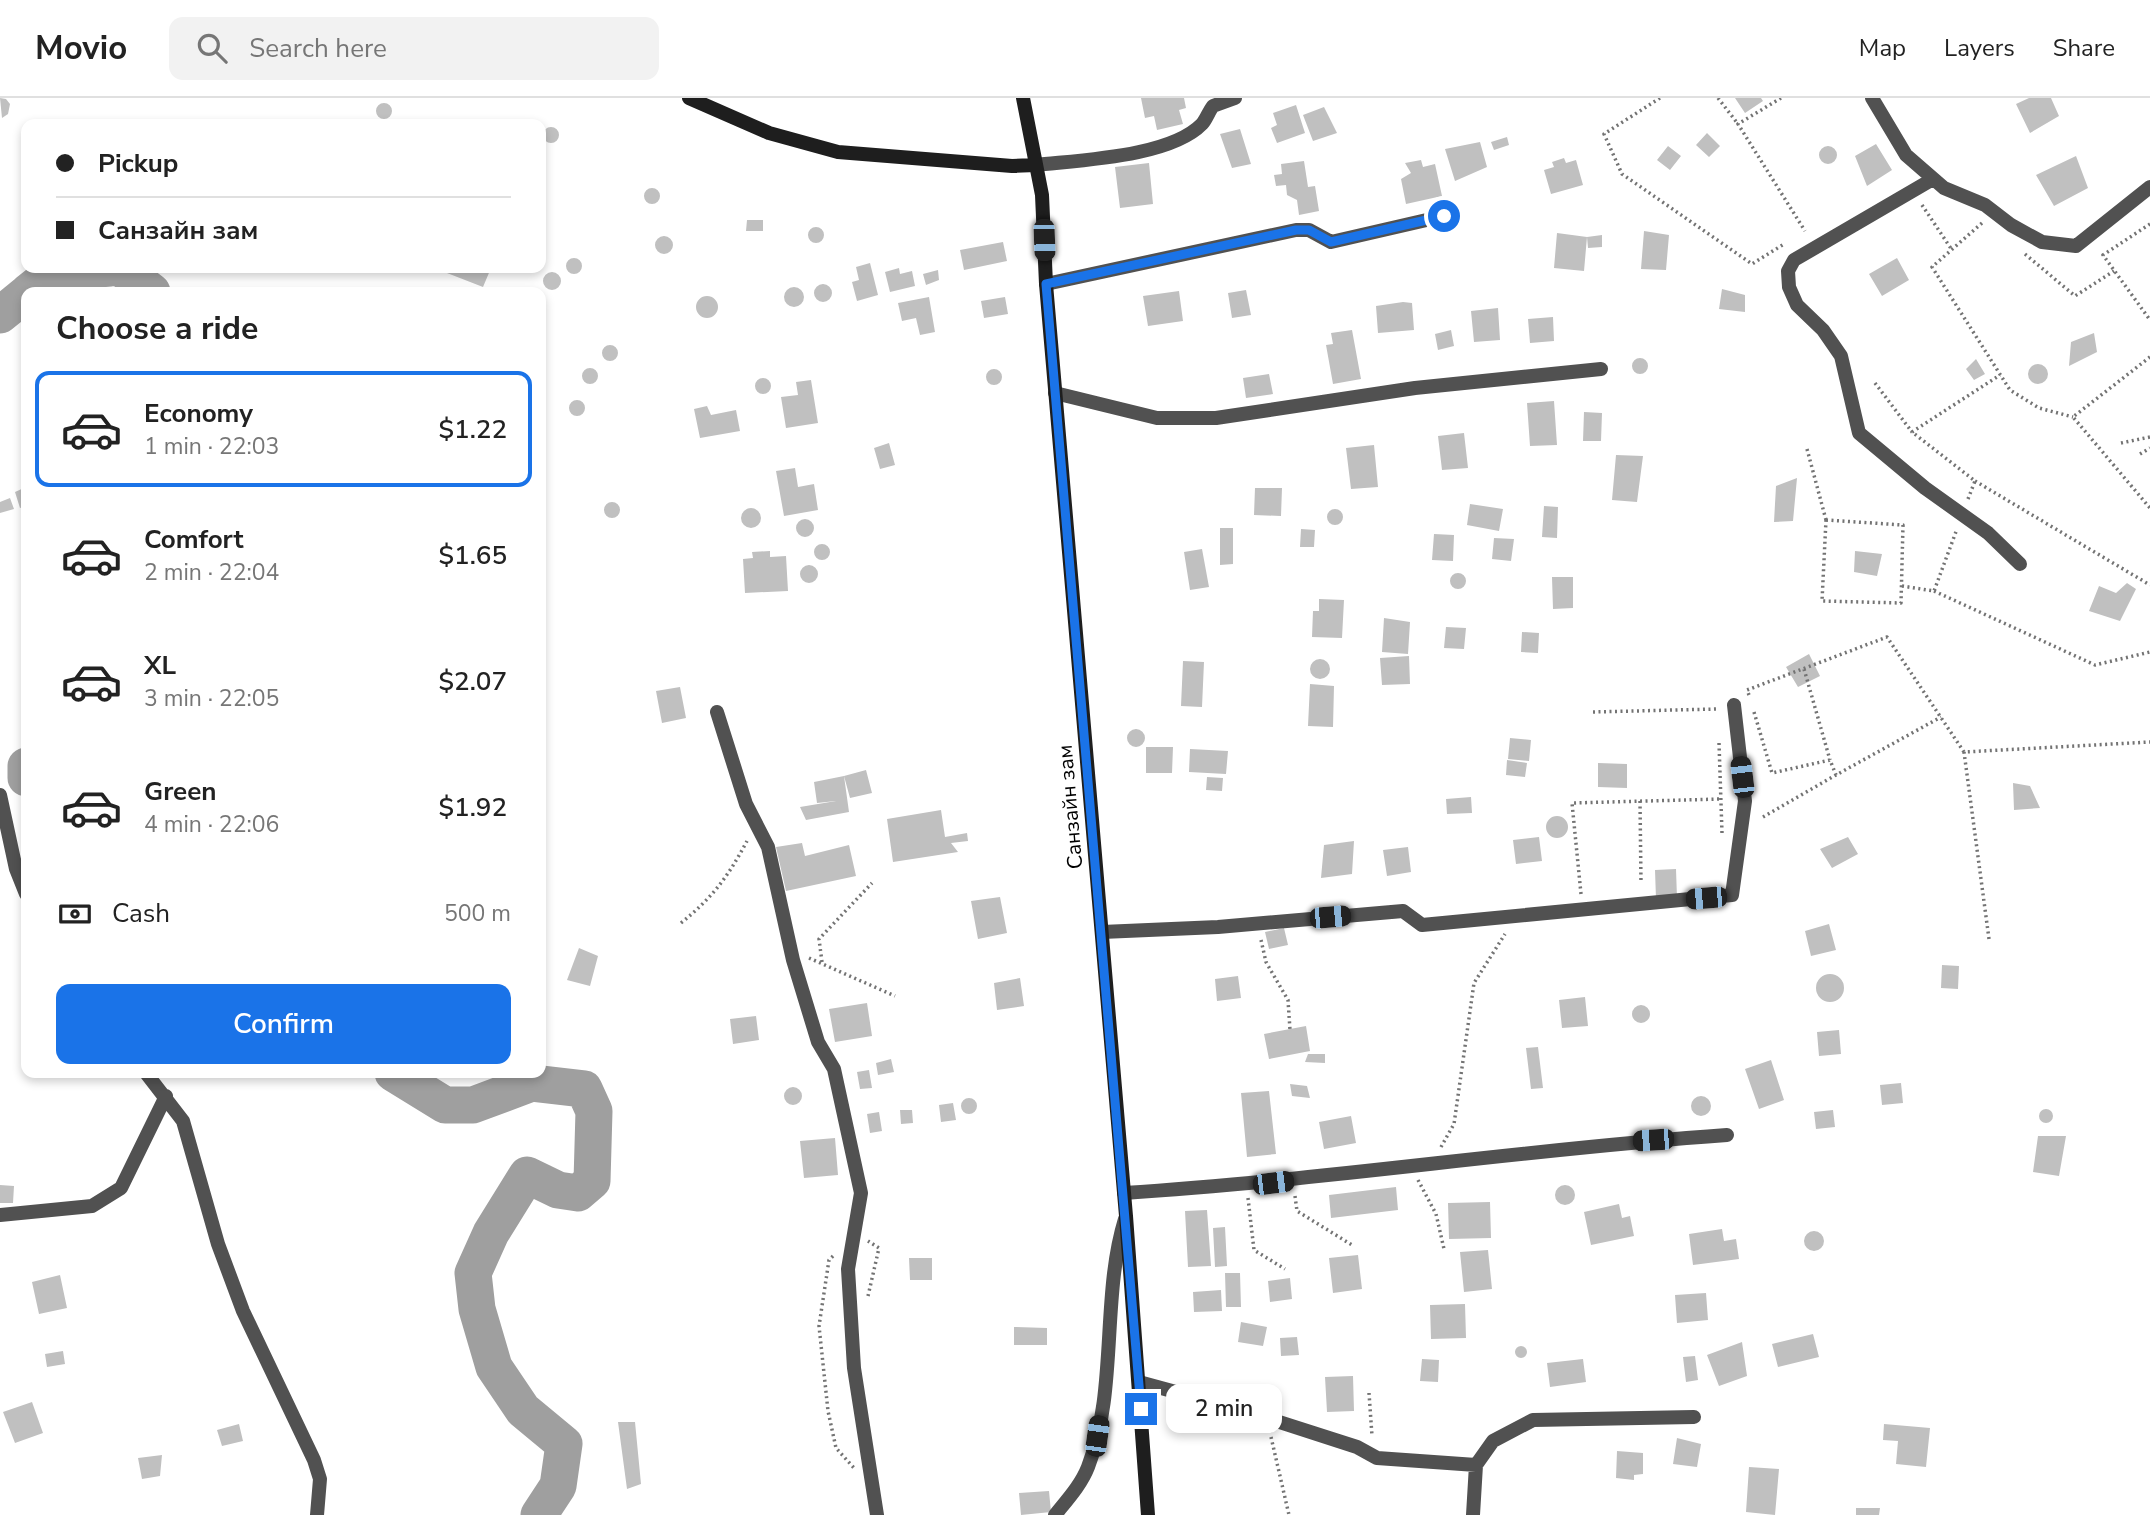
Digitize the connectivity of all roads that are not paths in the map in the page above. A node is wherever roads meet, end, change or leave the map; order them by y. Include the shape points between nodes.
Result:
1 (689, 98) edge
2 (1023, 98) edge
3 (1235, 98) edge
4 (1872, 98) edge
5 (1036, 164) junction
6 (1933, 178) junction
7 (2150, 187) edge
8 (1444, 216) dead end
9 (1046, 284) junction
10 (1601, 369) dead end
11 (1055, 393) junction
12 (2020, 564) dead end
13 (1734, 705) dead end
14 (717, 712) dead end
15 (0, 795) edge
16 (21, 882) edge
17 (1102, 932) junction
18 (150, 1078) edge
19 (166, 1097) junction
20 (1727, 1135) dead end
21 (1125, 1193) junction
22 (0, 1215) edge
23 (1126, 1216) junction
24 (1139, 1382) junction
25 (1695, 1417) dead end
26 (1476, 1465) junction
27 (317, 1515) edge
28 (877, 1515) edge
29 (1055, 1515) edge
30 (1148, 1515) edge
31 (1473, 1515) edge

1 - 5 main road via 769,133 838,152
2 - 5 main road, Санзайн зам
3 - 5 street via 1213,106 1202,124 1181,138 1149,149
4 - 6 street via 1906,155
5 - 9 main road, Санзайн зам
6 - 7 street via 2042,242 2076,246
6 - 12 street via 1794,260 1788,271 1789,287 1797,305 1841,356 1859,433 1988,533
8 - 9 street via 1331,242 1309,230 1296,230
9 - 11 main road, Санзайн зам
10 - 11 street via 1415,388 1216,418 1157,418
11 - 17 main road, Санзайн зам
13 - 17 street via 1745,801 1732,895 1422,925 1403,911
14 - 28 street via 746,804 768,847 793,960 818,1042 834,1069 861,1193 848,1269 854,1368
15 - 16 street
17 - 21 main road, Санзайн зам
18 - 19 street
19 - 22 street via 121,1188 92,1206
19 - 27 street via 183,1121 218,1244 243,1311 314,1460 320,1479
20 - 21 street via 1604,1143 1247,1185
21 - 23 main road, Санзайн зам
23 - 24 main road, Санзайн зам
23 - 29 street via 1097,1436 1088,1468
24 - 26 street via 1267,1418 1373,1456
24 - 30 main road, Санзайн зам
25 - 26 street via 1533,1420 1493,1441
26 - 31 street

